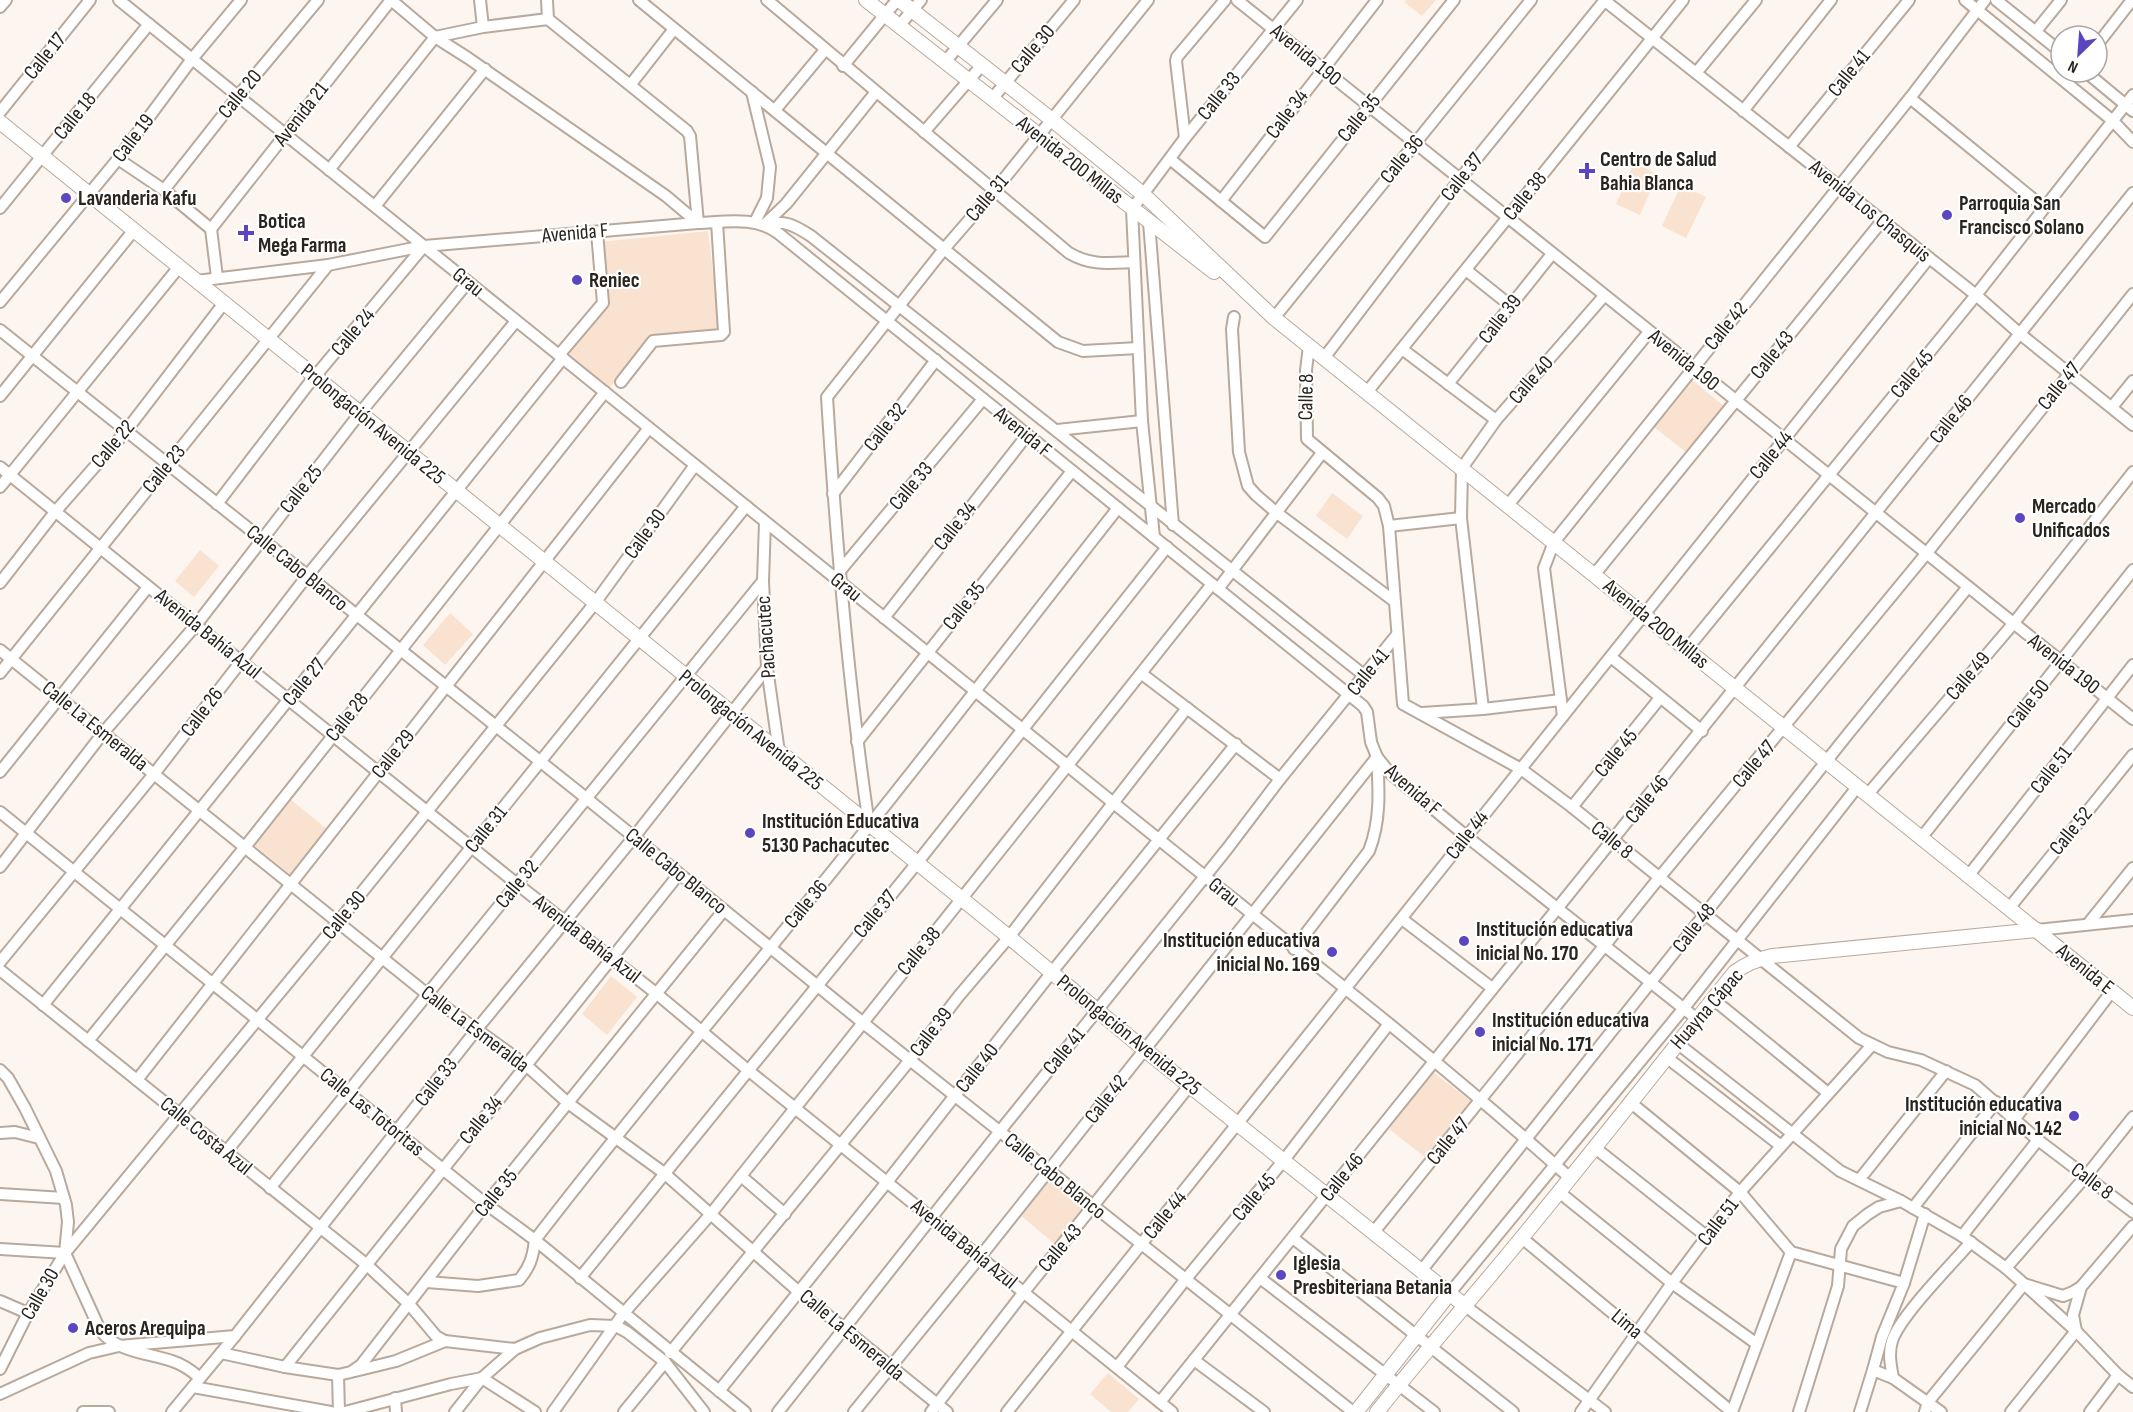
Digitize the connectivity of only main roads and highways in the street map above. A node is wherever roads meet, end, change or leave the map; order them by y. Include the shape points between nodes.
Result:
1 (866, 0) edge
2 (898, 0) edge
3 (916, 5) edge
4 (0, 122) edge
5 (1274, 318) junction
6 (2037, 930) junction
7 (2133, 1008) edge
8 (1449, 1294) junction
9 (1464, 1305) junction
10 (1355, 1412) edge
11 (1377, 1412) edge

1 - 5 main road, Avenida 200 Millas
2 - 3 main road, Avenida 200 Millas
3 - 5 main road, Avenida 200 Millas via 959,46 1144,195
4 - 8 main road, Prolongación Avenida 225
5 - 6 main road, Avenida 200 Millas
6 - 7 main road, Avenida E
6 - 9 main road, Huayna Cápac via 1760,959 1744,965
8 - 9 main road, Prolongación Avenida 225
8 - 10 main road, Huayna Cápac
9 - 11 main road, Huayna Cápac

